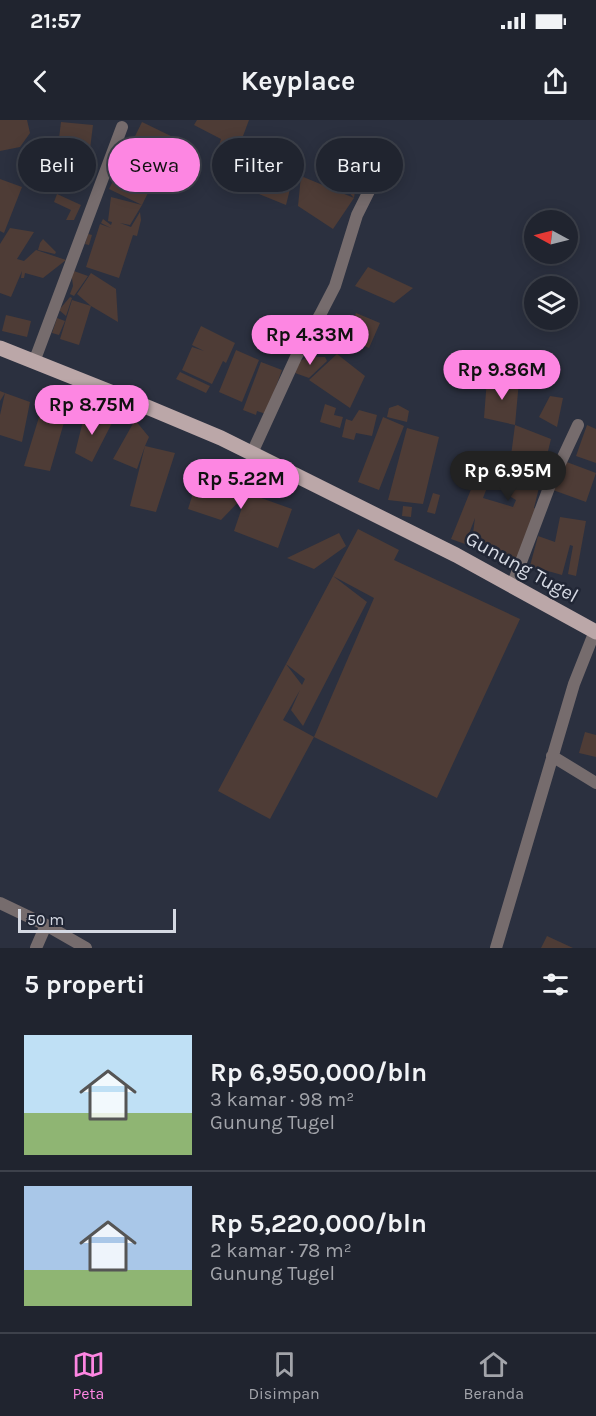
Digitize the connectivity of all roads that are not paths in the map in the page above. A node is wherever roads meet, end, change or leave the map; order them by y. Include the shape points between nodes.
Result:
1 (122, 127) dead end
2 (369, 192) edge
3 (0, 348) edge
4 (34, 362) junction
5 (578, 425) dead end
6 (252, 453) junction
7 (512, 586) junction
8 (595, 632) edge
9 (552, 756) junction
10 (596, 783) edge
11 (0, 903) edge
12 (46, 925) junction
13 (36, 948) edge
14 (86, 948) edge
15 (496, 948) edge

1 - 4 street
2 - 6 street via 334,286
3 - 4 main road, Gunung Tugel
4 - 6 main road, Gunung Tugel
5 - 7 street via 550,485
6 - 7 main road, Gunung Tugel
7 - 8 main road, Gunung Tugel
8 - 9 street
9 - 10 street
9 - 15 street
11 - 12 street
12 - 13 street
12 - 14 street

